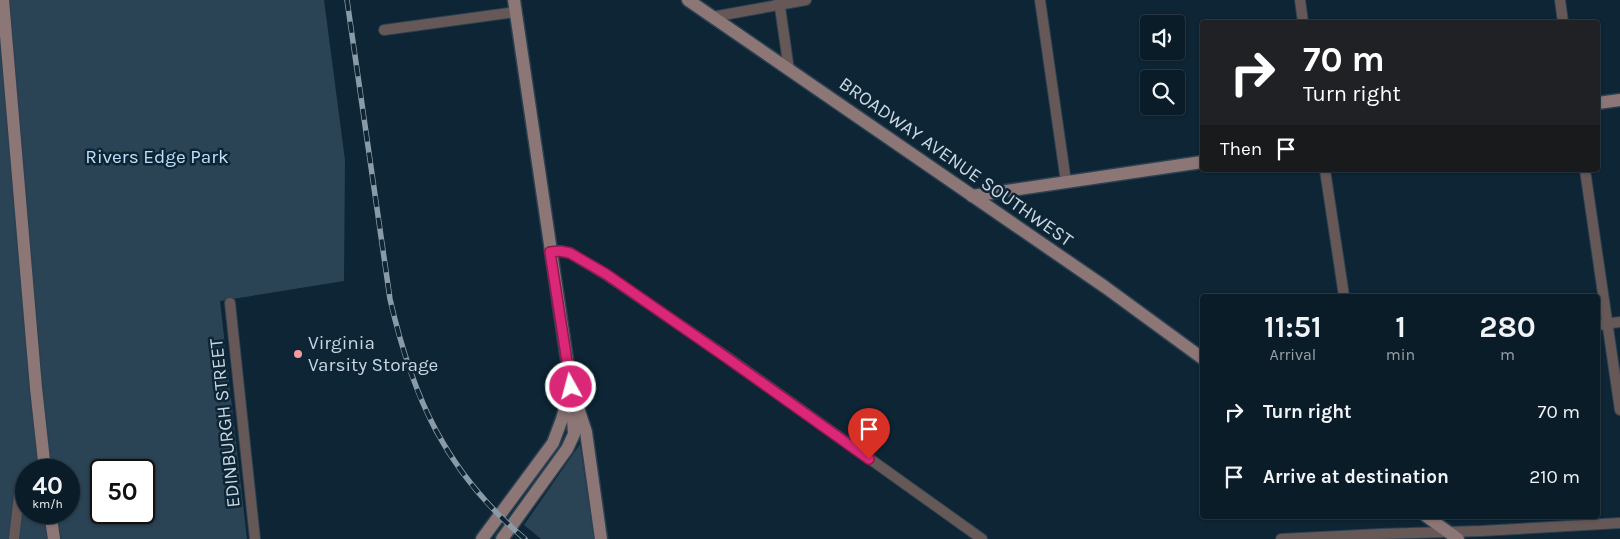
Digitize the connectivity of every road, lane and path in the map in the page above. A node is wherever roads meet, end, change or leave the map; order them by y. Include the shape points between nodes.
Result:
1 (4, 0) edge
2 (688, 0) edge
3 (806, 0) edge
4 (1040, 0) edge
5 (1300, 0) edge
6 (1560, 0) edge
7 (780, 2) edge
8 (515, 6) edge
9 (712, 17) junction
10 (1303, 20) edge
11 (1563, 20) edge
12 (384, 30) dead end
13 (789, 70) junction
14 (1620, 100) edge
15 (1600, 103) edge
16 (1200, 162) edge
17 (1325, 172) edge
18 (1585, 172) edge
19 (1066, 182) junction
20 (972, 196) junction
21 (550, 252) junction
22 (1344, 294) edge
23 (1599, 294) edge
24 (230, 303) dead end
25 (1600, 306) edge
26 (1620, 322) edge
27 (1602, 324) edge
28 (1200, 357) edge
29 (571, 387) junction
30 (1620, 410) edge
31 (44, 459) edge
32 (1430, 519) edge
33 (1620, 523) edge
34 (16, 524) edge
35 (52, 524) edge
36 (1453, 536) edge
37 (14, 539) edge
38 (54, 539) edge
39 (255, 539) edge
40 (482, 539) edge
41 (502, 539) edge
42 (601, 539) edge
43 (982, 539) edge
44 (1281, 539) edge

1 - 31 street
2 - 9 street, BROADWAY AVENUE SOUTHWEST
3 - 7 street
4 - 19 street
5 - 10 street
6 - 11 street
7 - 9 street
7 - 13 street
8 - 12 street
8 - 21 street
9 - 13 street, BROADWAY AVENUE SOUTHWEST
13 - 20 street, BROADWAY AVENUE SOUTHWEST
14 - 15 street
16 - 19 street
17 - 22 street
18 - 23 street
19 - 20 street
20 - 28 street, BROADWAY AVENUE SOUTHWEST
21 - 29 street
21 - 43 street via 570,253 606,274
24 - 39 street, EDINBURGH STREET
25 - 27 street
26 - 27 street
27 - 30 street
29 - 40 street via 553,443
29 - 41 street via 574,434 567,449
29 - 42 street via 586,432
32 - 36 street
33 - 36 street
34 - 37 street
35 - 38 street
36 - 44 street

